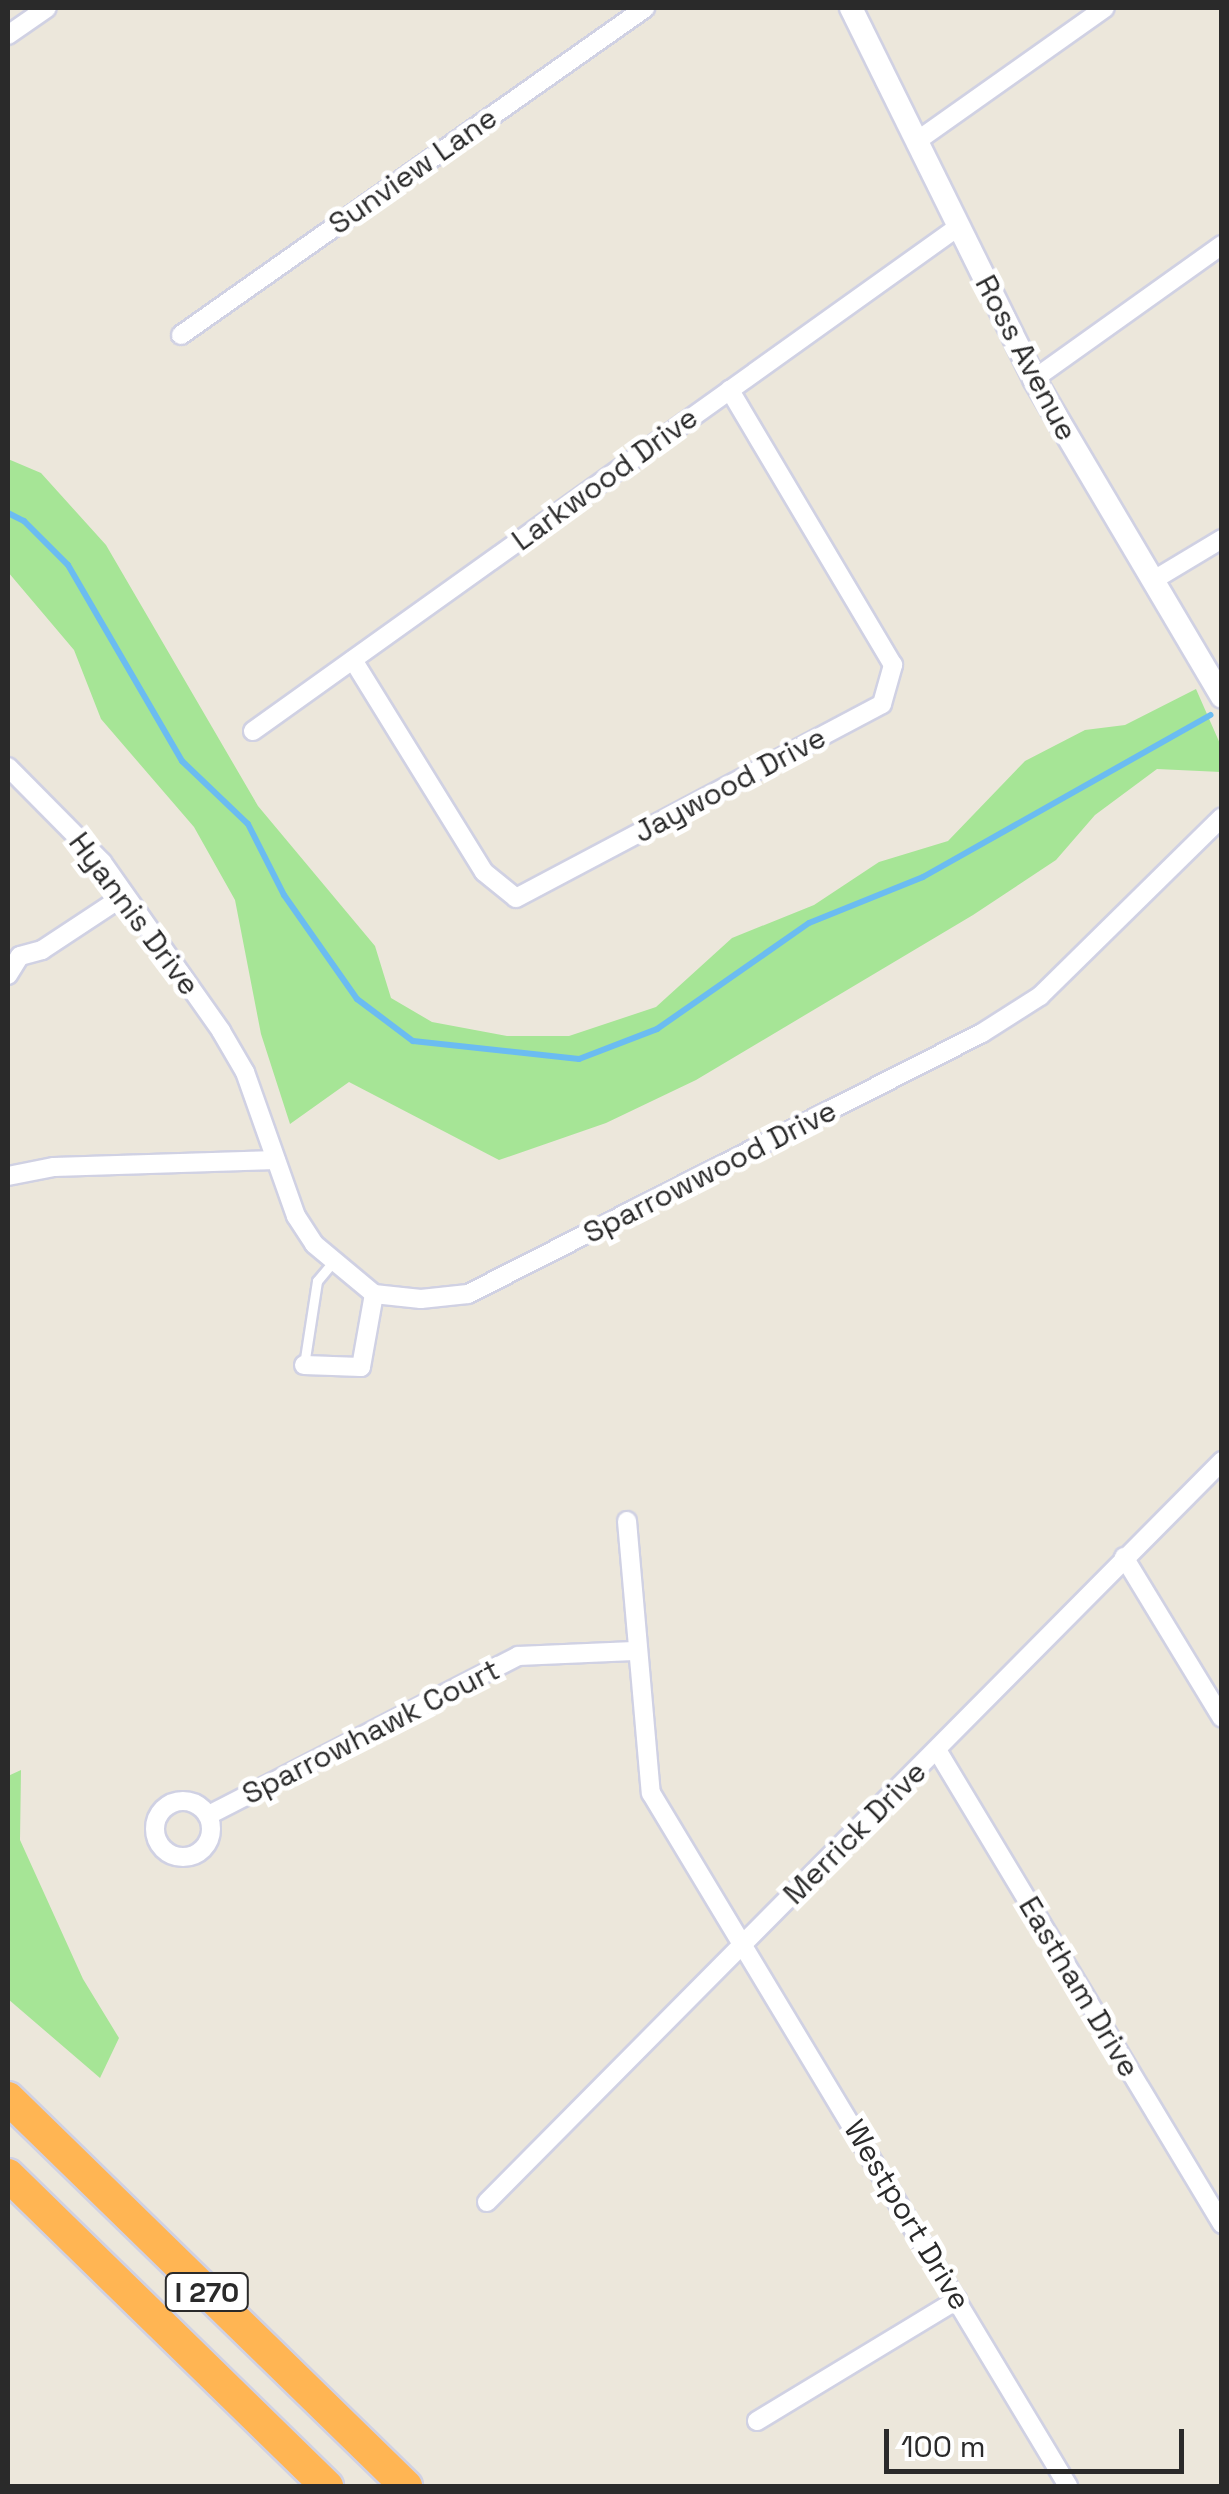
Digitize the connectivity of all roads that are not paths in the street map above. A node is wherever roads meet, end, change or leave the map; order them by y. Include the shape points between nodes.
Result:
1 (47, 8) edge
2 (644, 8) edge
3 (851, 8) edge
4 (1104, 8) edge
5 (8, 33) edge
6 (917, 141) junction
7 (958, 227) junction
8 (1222, 246) edge
9 (180, 335) dead end
10 (1034, 379) junction
11 (730, 390) junction
12 (1222, 539) edge
13 (1152, 581) junction
14 (353, 660) junction
15 (1222, 698) edge
16 (253, 731) dead end
17 (8, 768) edge
18 (1222, 816) edge
19 (124, 896) junction
20 (14, 949) edge
21 (8, 974) edge
22 (276, 1160) junction
23 (8, 1176) edge
24 (332, 1263) junction
25 (374, 1294) junction
26 (304, 1365) joint
27 (1222, 1461) edge
28 (627, 1521) dead end
29 (1124, 1557) junction
30 (634, 1651) junction
31 (1222, 1718) edge
32 (937, 1750) junction
33 (208, 1816) dead end
34 (746, 1943) junction
35 (8, 2098) edge
36 (8, 2175) edge
37 (487, 2202) dead end
38 (1222, 2224) edge
39 (958, 2300) junction
40 (757, 2422) dead end
41 (326, 2486) edge
42 (406, 2486) edge
43 (1068, 2486) edge

1 - 5 street
2 - 9 street, Sunview Lane
3 - 6 street, Ross Avenue
4 - 6 street
6 - 7 street, Ross Avenue
7 - 10 street, Ross Avenue
7 - 11 street, Larkwood Drive
8 - 10 street
10 - 13 street, Ross Avenue
11 - 14 street, Larkwood Drive
11 - 14 street, Jaywood Drive via 893,665 882,704 516,898 484,872
12 - 13 street
13 - 15 street, Ross Avenue
14 - 16 street, Larkwood Drive
17 - 19 street, Hyannis Drive via 102,862
18 - 25 street, Sparrowwood Drive via 1040,996 982,1034 468,1294
19 - 20 street via 42,950
19 - 22 street, Hyannis Drive via 246,1072
20 - 21 street
22 - 23 street via 54,1167
22 - 24 street via 296,1216
24 - 25 street
24 - 26 lane via 317,1281
25 - 26 street via 361,1367
27 - 29 street, Merrick Drive
28 - 30 street
29 - 31 street
29 - 32 street, Merrick Drive
30 - 33 street, Sparrowhawk Court via 518,1656
30 - 34 street via 651,1793
32 - 34 street, Merrick Drive
32 - 38 street, Eastham Drive
34 - 37 street, Merrick Drive
34 - 39 street, Westport Drive
35 - 42 highway, I 270
36 - 41 highway, I 270
39 - 40 street
39 - 43 street, Westport Drive

